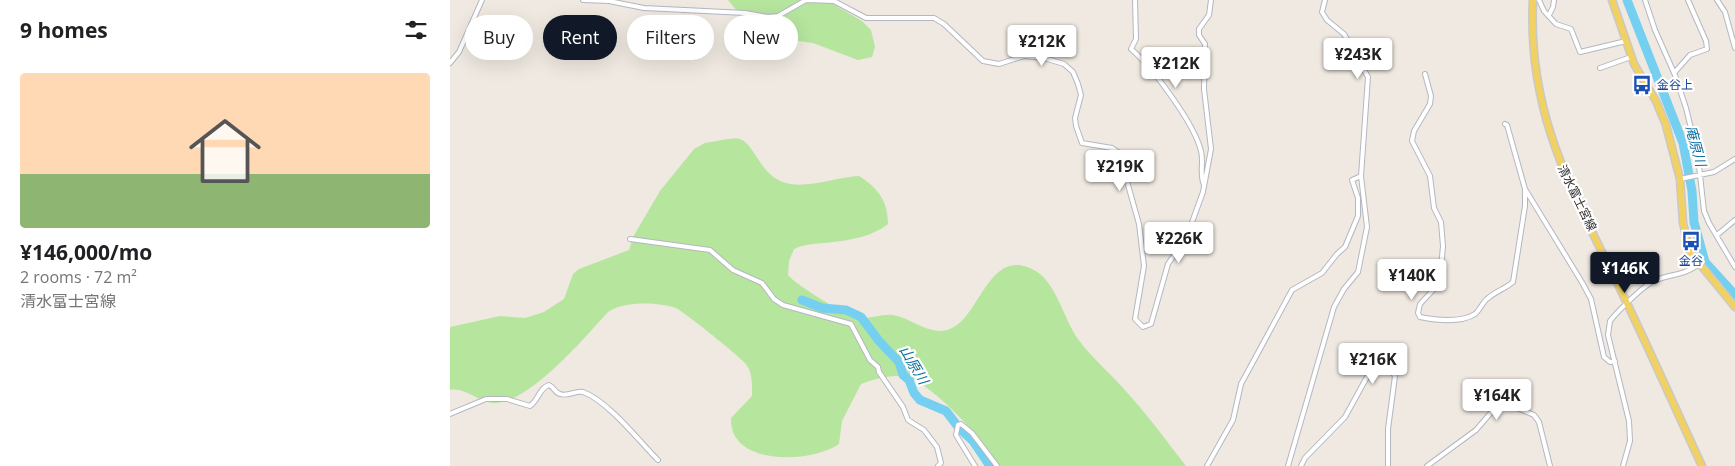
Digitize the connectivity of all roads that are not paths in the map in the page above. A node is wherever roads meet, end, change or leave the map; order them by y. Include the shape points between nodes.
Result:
1 (482, 0) edge
2 (583, 0) edge
3 (1135, 0) edge
4 (1211, 0) edge
5 (1324, 0) edge
6 (1533, 0) edge
7 (1539, 0) edge
8 (1554, 0) edge
9 (1612, 0) edge
10 (1645, 0) edge
11 (1688, 0) edge
12 (1717, 0) edge
13 (1549, 15) junction
14 (1626, 41) junction
15 (1735, 48) edge
16 (1632, 57) junction
17 (450, 63) edge
18 (1600, 68) dead end
19 (1674, 73) junction
20 (1425, 74) dead end
21 (1505, 124) dead end
22 (1735, 159) edge
23 (1361, 176) junction
24 (1699, 176) junction
25 (1680, 179) junction
26 (1204, 185) junction
27 (1525, 189) junction
28 (1735, 220) edge
29 (1717, 235) junction
30 (630, 239) dead end
31 (1698, 265) junction
32 (1735, 267) edge
33 (1628, 303) junction
34 (1735, 307) edge
35 (1615, 361) junction
36 (450, 414) edge
37 (658, 460) dead end
38 (938, 466) edge
39 (976, 466) edge
40 (997, 466) edge
41 (1207, 466) edge
42 (1288, 466) edge
43 (1301, 466) edge
44 (1388, 466) edge
45 (1426, 466) edge
46 (1550, 466) edge
47 (1623, 466) edge
48 (1702, 466) edge

1 - 17 street via 459,52
2 - 26 street via 768,17 778,16 806,0 834,0 866,18 934,18 978,58 989,63 999,64 1024,56 1064,64 1073,72 1081,95 1075,118 1082,142 1112,148 1119,153 1139,224 1144,266 1135,319 1143,327 1151,324 1168,264 1187,236
3 - 26 street via 1136,39 1131,49 1189,123 1201,151 1200,177
4 - 26 street via 1209,15 1199,34 1205,44 1204,89 1211,149
5 - 23 street via 1322,12 1344,34 1368,77
6 - 33 main road, 清水富士宮線 via 1536,81 1553,144
7 - 13 street
8 - 13 street
9 - 14 main road
10 - 19 street
11 - 19 street via 1707,49 1690,55
12 - 15 street via 1725,12
13 - 14 street via 1556,24 1571,29 1580,52
14 - 16 main road
16 - 18 street
16 - 25 main road via 1666,125
19 - 24 street via 1694,137
20 - 27 street via 1430,104 1414,131 1412,141 1430,176 1444,246 1440,279 1420,304 1420,317 1466,317 1475,314 1485,300 1513,282
21 - 27 street
22 - 24 street via 1714,172
23 - 41 street via 1352,180 1358,198 1358,216 1345,247 1322,273 1292,290 1241,384 1233,420
23 - 42 street via 1367,227 1358,272 1334,307
24 - 25 street
24 - 29 street via 1704,211
25 - 31 main road via 1688,245
27 - 35 street via 1591,299 1604,357 1610,362
28 - 29 street
29 - 32 street
30 - 38 street via 710,250 733,270 762,283 783,305 851,324 870,360 878,367 903,407 904,415 924,430 937,447 941,458
31 - 33 street via 1685,274 1654,280
31 - 34 main road
33 - 35 street via 1610,321 1608,328
33 - 48 main road, 清水富士宮線
35 - 47 street via 1629,421 1630,441
36 - 37 street via 486,399 507,399 530,406 549,385 558,394 579,392 588,395 619,418
39 - 40 street via 956,435 961,424
43 - 44 street via 1346,417 1367,376 1376,368 1391,370 1395,376 1388,428
45 - 46 street via 1476,430 1502,404 1534,415 1539,422

